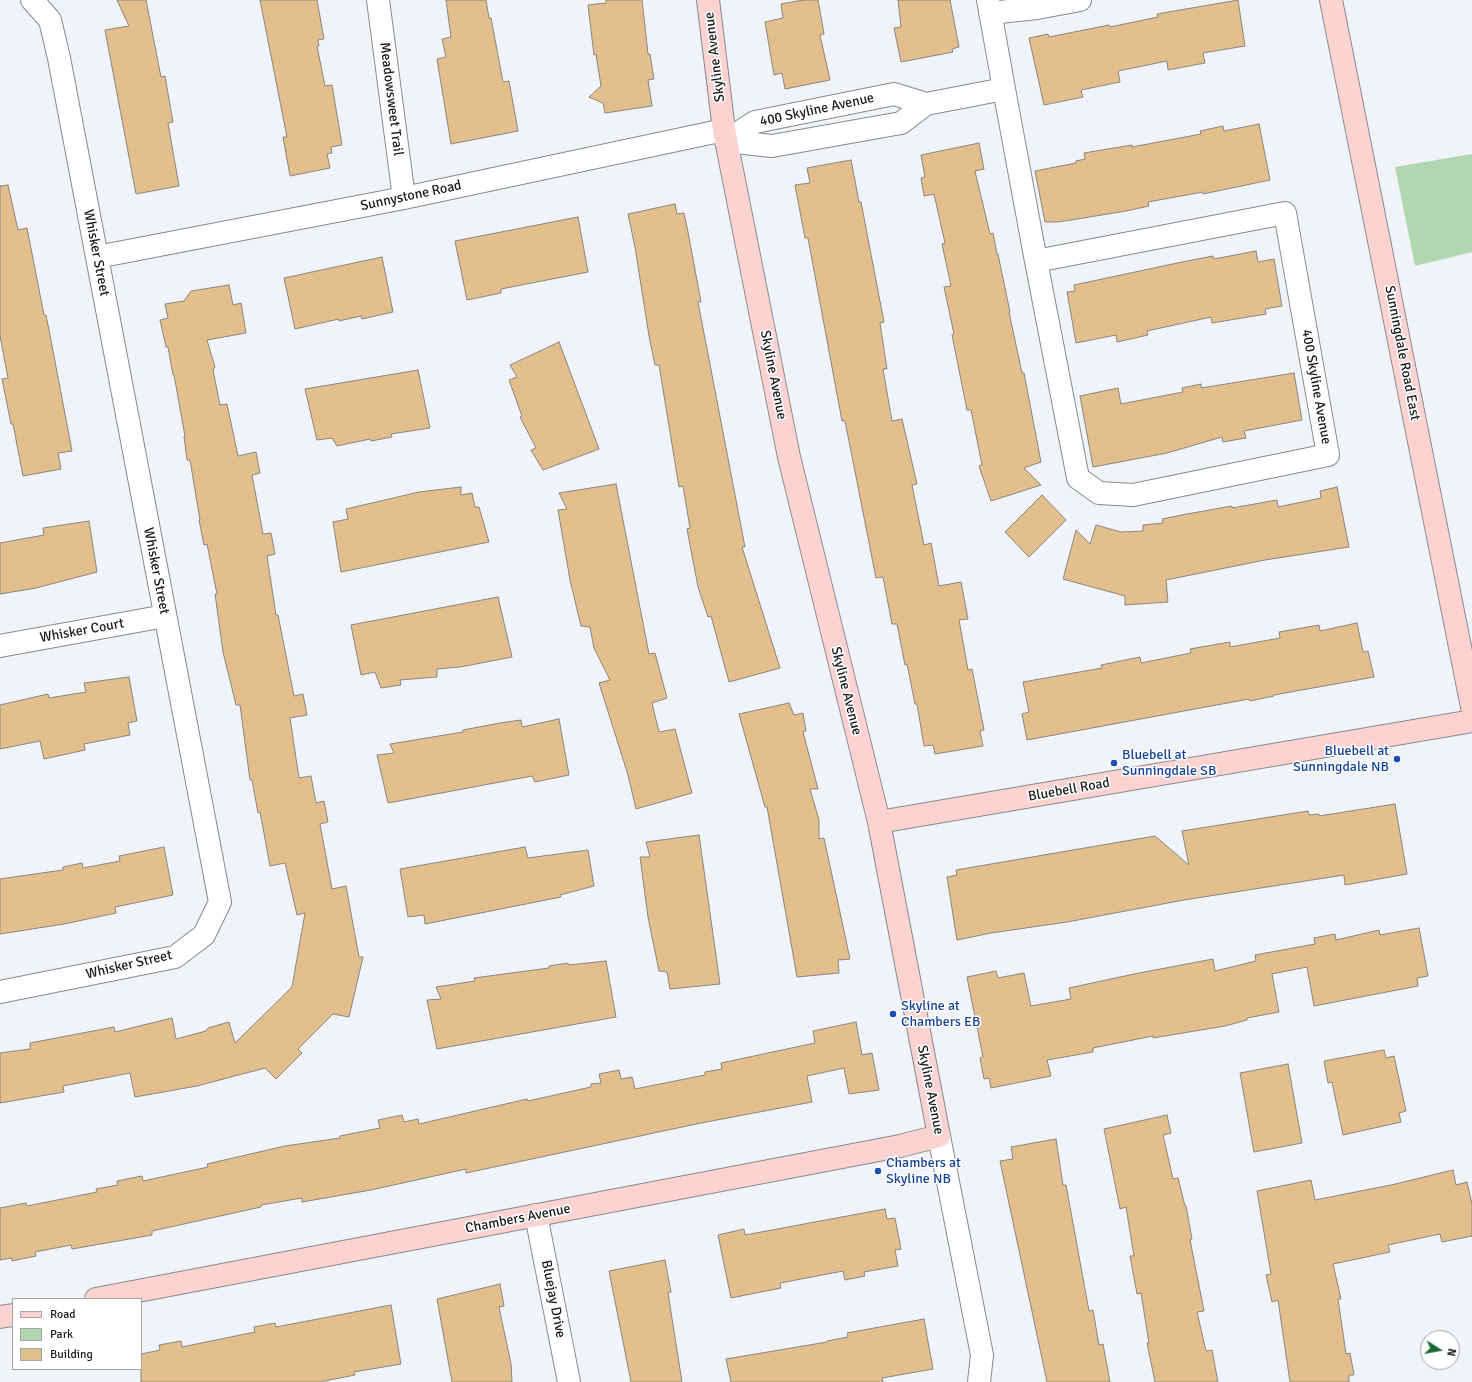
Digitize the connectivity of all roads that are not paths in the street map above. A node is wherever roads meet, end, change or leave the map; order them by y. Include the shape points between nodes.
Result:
1 (32, 0) edge
2 (378, 0) edge
3 (708, 0) edge
4 (1080, 0) edge
5 (1332, 0) edge
6 (989, 7) edge
7 (1004, 89) junction
8 (926, 104) junction
9 (725, 135) junction
10 (404, 198) junction
11 (97, 257) junction
12 (1036, 261) junction
13 (164, 616) junction
14 (0, 646) edge
15 (1472, 707) edge
16 (1472, 721) edge
17 (879, 822) junction
18 (0, 992) edge
19 (939, 1136) junction
20 (536, 1215) junction
21 (101, 1298) edge
22 (12, 1315) edge
23 (0, 1317) edge
24 (569, 1382) edge
25 (979, 1382) edge

1 - 11 street, Whisker Street via 50,20
2 - 10 street, Meadowsweet Trail
3 - 9 street, Skyline Avenue
4 - 6 street, 400 Skyline Avenue via 1037,8
5 - 15 street, Sunningdale Road East
6 - 7 street, 400 Skyline Avenue
7 - 8 street, 400 Skyline Avenue
7 - 12 street, 400 Skyline Avenue
8 - 9 street, 400 Skyline Avenue via 894,94 755,122
8 - 9 street, 400 Skyline Avenue via 901,123 772,146
9 - 10 street, Sunnystone Road
9 - 17 street, Skyline Avenue via 789,457
10 - 11 street, Sunnystone Road
11 - 13 street, Whisker Street
12 - 12 street, 400 Skyline Avenue via 1285,213 1328,455 1133,495 1099,493 1078,478
13 - 14 street, Whisker Court
13 - 18 street, Whisker Street via 220,902 204,935 175,957
16 - 17 street, Bluebell Road
17 - 19 street, Skyline Avenue
19 - 20 street, Chambers Avenue via 900,1146
19 - 25 street, Skyline Avenue via 982,1355
20 - 21 street, Chambers Avenue
20 - 24 street, Bluejay Drive
22 - 23 street

